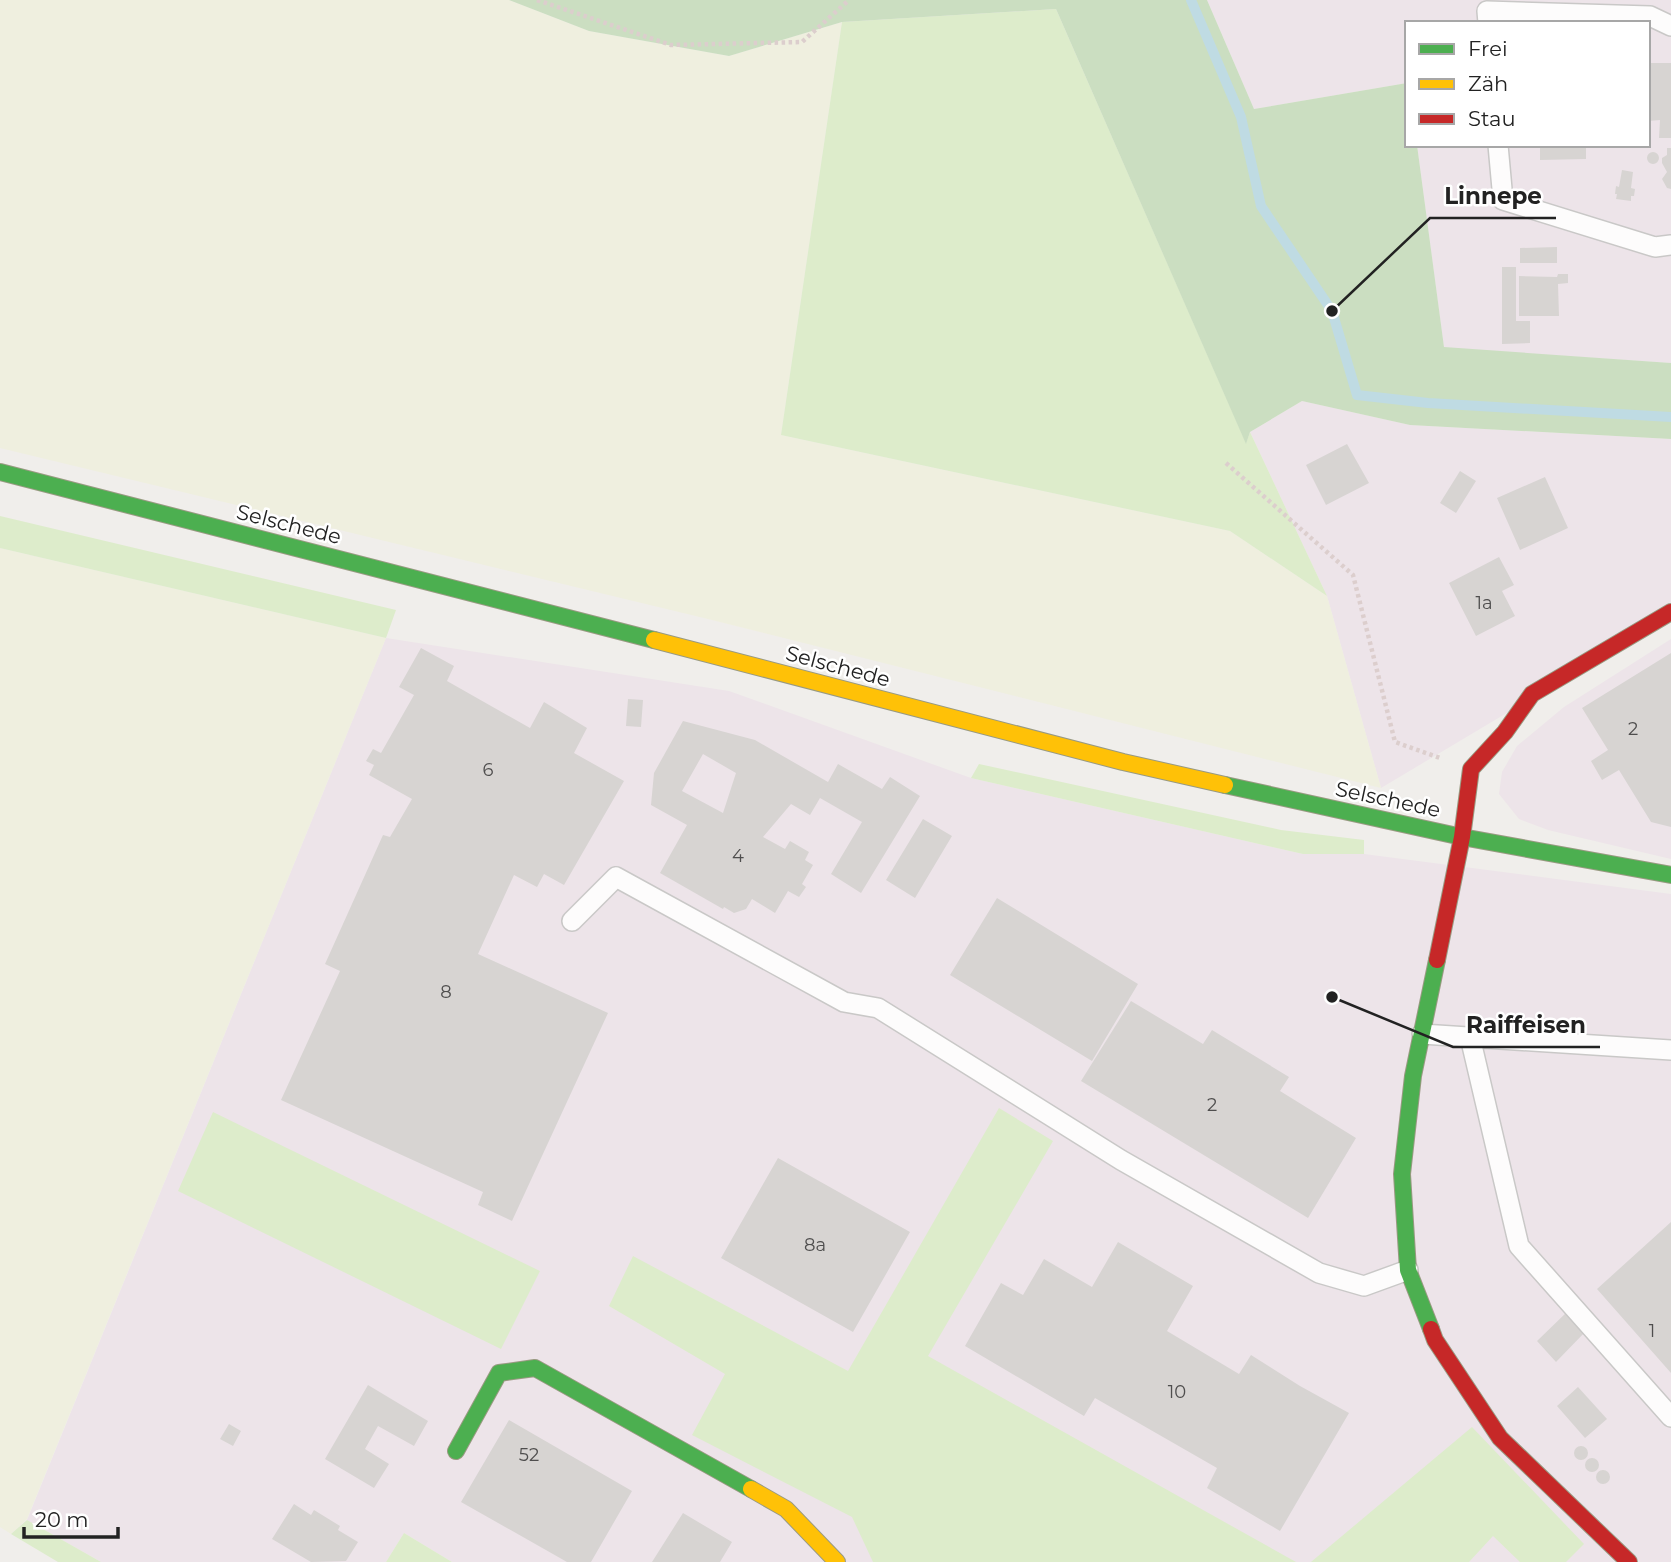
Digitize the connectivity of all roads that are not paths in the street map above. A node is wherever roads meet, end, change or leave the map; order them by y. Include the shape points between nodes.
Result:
1 (1488, 21) edge
2 (1671, 26) edge
3 (1498, 147) edge
4 (1671, 244) edge
5 (0, 472) edge
6 (1671, 612) edge
7 (1462, 837) junction
8 (1671, 875) edge
9 (572, 921) dead end
10 (1422, 1034) junction
11 (1470, 1037) junction
12 (1671, 1050) edge
13 (1408, 1270) junction
14 (1671, 1417) edge
15 (456, 1451) dead end
16 (837, 1562) edge
17 (1629, 1562) edge

1 - 2 lane via 1487,11 1650,16
3 - 4 lane via 1503,200 1655,247
5 - 7 street, Selschede via 1123,762
6 - 7 street via 1532,694 1471,769
7 - 8 street, Selschede
7 - 10 street
9 - 13 lane via 616,877 844,1002 878,1007 1121,1160 1319,1273 1364,1286
10 - 11 lane
10 - 13 street via 1402,1174
11 - 12 lane
11 - 14 lane via 1519,1246
13 - 17 street via 1436,1340 1500,1438
15 - 16 street via 499,1373 535,1368 786,1509

